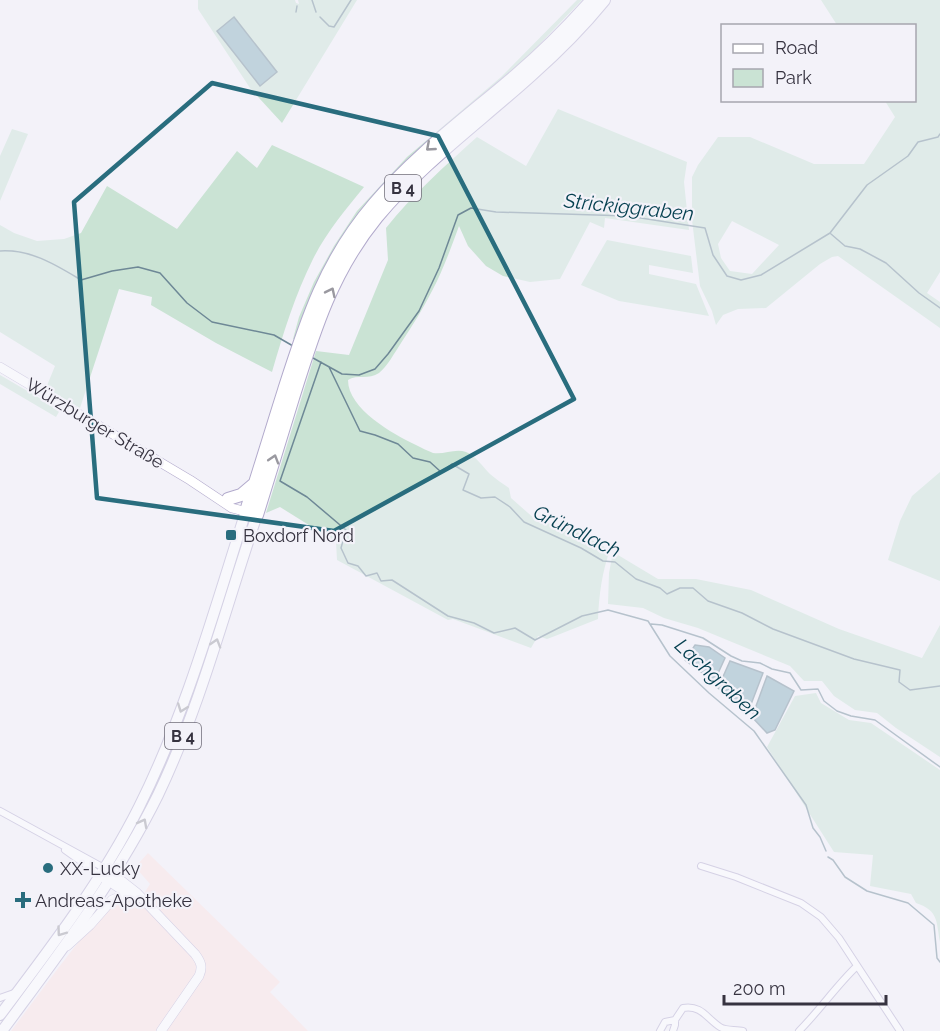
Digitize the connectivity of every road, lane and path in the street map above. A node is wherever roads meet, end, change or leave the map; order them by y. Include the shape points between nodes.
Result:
1 (592, 0) edge
2 (604, 0) edge
3 (304, 344) junction
4 (300, 357) junction
5 (0, 367) edge
6 (190, 480) junction
7 (255, 483) junction
8 (228, 499) junction
9 (251, 513) junction
10 (0, 812) edge
11 (701, 866) dead end
12 (107, 874) junction
13 (132, 896) junction
14 (145, 901) junction
15 (63, 949) junction
16 (857, 966) junction
17 (17, 992) junction
18 (0, 998) edge
19 (0, 1015) edge
20 (675, 1020) junction
21 (718, 1029) edge
22 (2, 1031) edge
23 (161, 1031) edge
24 (660, 1031) edge
25 (673, 1031) edge
26 (743, 1031) edge
27 (799, 1031) edge
28 (900, 1031) edge

1 -> 3 highway, B 4 via 532,61 423,153 373,205 352,233 314,301
3 -> 2 highway, B 4 via 335,282 383,211 433,159 555,53
3 - 4 highway, B 4
4 - 7 highway, B 4
9 -> 4 highway, B 4
5 - 6 main road, Würzburger Straße
6 - 8 main road, Würzburger Straße
6 - 9 main road, Würzburger Straße via 232,508
7 - 8 highway via 241,495
7 - 9 highway, B 4
8 - 9 main road, Würzburger Straße
9 - 12 main road, B 4 via 174,730
10 - 12 street
11 - 16 street via 814,911 839,938
12 - 13 main road
12 - 14 main road
12 - 15 main road, B 4
12 -> 17 main road, B 4
13 - 14 main road
13 - 15 main road, B 4 via 112,900
14 - 23 main road via 195,954 201,966 199,976
15 - 22 main road, B 4
16 - 27 street
16 - 28 street
17 - 18 street
17 - 19 main road, B 4
20 - 21 street via 683,1008 691,1007 706,1014
20 - 24 street via 665,1022
20 - 25 street
21 - 26 street

